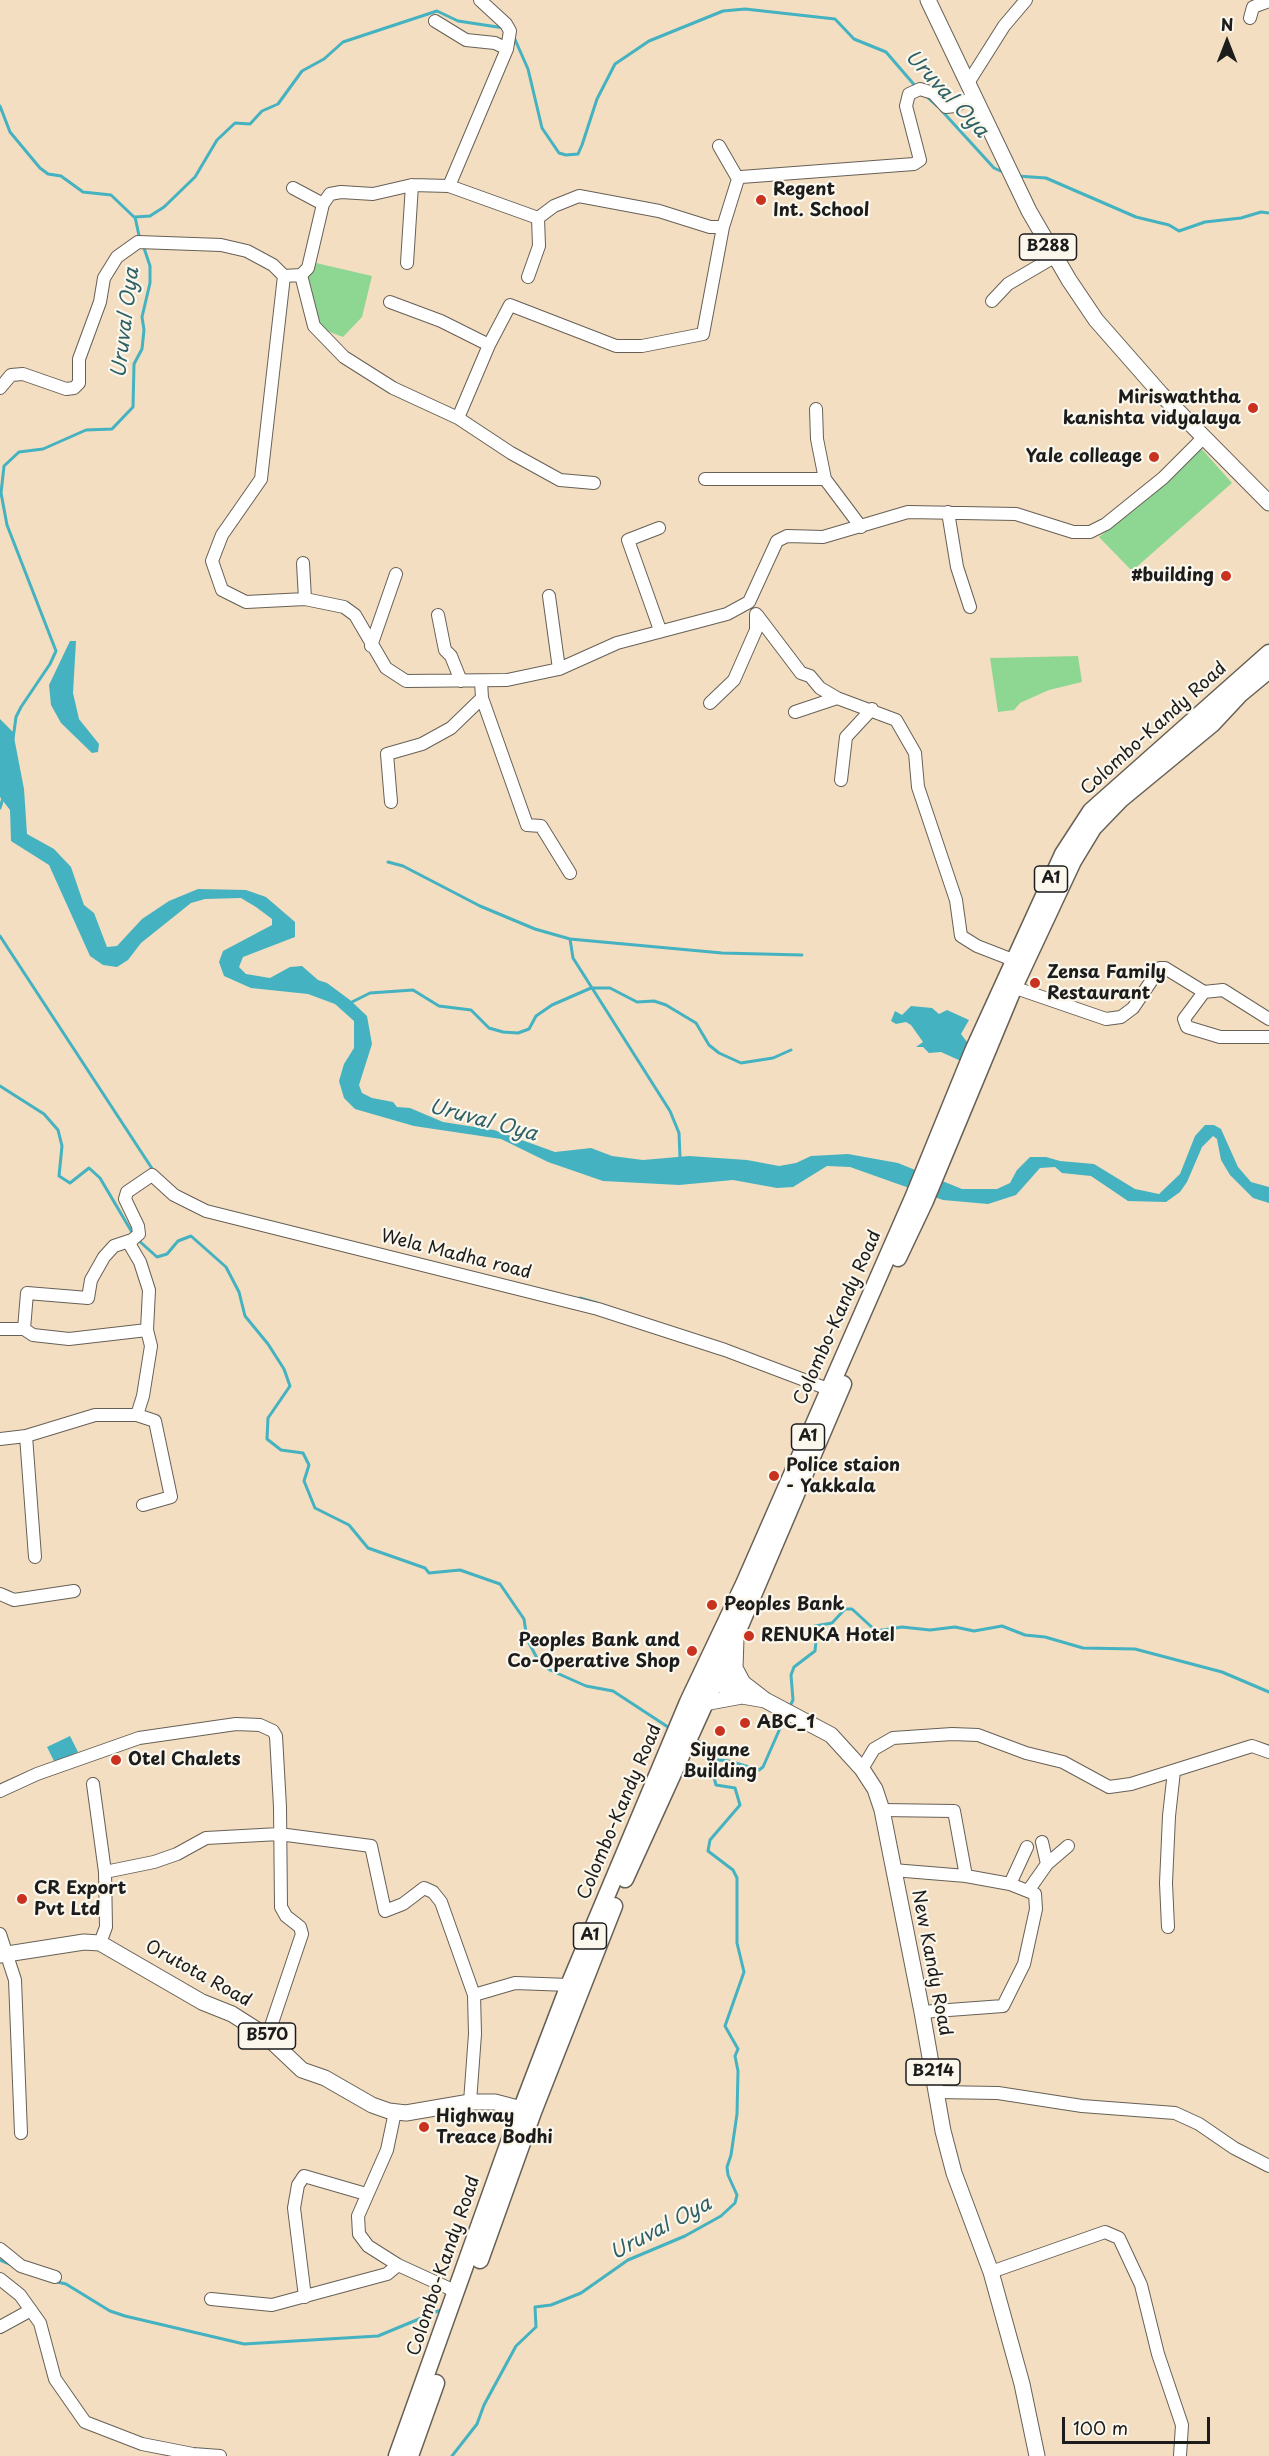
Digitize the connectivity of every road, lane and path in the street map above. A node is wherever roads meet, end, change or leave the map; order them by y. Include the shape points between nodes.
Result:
1 (480, 0) edge
2 (928, 0) edge
3 (1026, 0) edge
4 (1269, 1) edge
5 (1250, 18) dead end
6 (435, 21) dead end
7 (507, 49) junction
8 (970, 90) junction
9 (718, 146) dead end
10 (738, 179) junction
11 (412, 185) junction
12 (449, 186) junction
13 (293, 188) dead end
14 (323, 204) junction
15 (538, 218) junction
16 (723, 227) junction
17 (1054, 257) junction
18 (407, 263) dead end
19 (301, 274) junction
20 (284, 276) junction
21 (528, 277) dead end
22 (992, 301) dead end
23 (390, 302) dead end
24 (489, 345) junction
25 (0, 388) edge
26 (816, 409) dead end
27 (458, 418) junction
28 (1204, 436) junction
29 (1222, 457) junction
30 (705, 480) dead end
31 (825, 480) junction
32 (594, 483) dead end
33 (1269, 489) edge
34 (1269, 503) edge
35 (948, 512) junction
36 (861, 527) junction
37 (659, 528) dead end
38 (303, 563) dead end
39 (396, 574) dead end
40 (549, 596) dead end
41 (305, 599) junction
42 (749, 602) junction
43 (969, 607) dead end
44 (438, 615) dead end
45 (757, 615) junction
46 (660, 630) junction
47 (371, 646) junction
48 (1269, 653) edge
49 (559, 669) junction
50 (1269, 670) edge
51 (461, 681) junction
52 (481, 681) junction
53 (482, 698) junction
54 (837, 698) junction
55 (710, 703) dead end
56 (872, 709) junction
57 (795, 712) dead end
58 (1208, 718) junction
59 (841, 780) dead end
60 (391, 802) dead end
61 (570, 873) dead end
62 (1013, 960) junction
63 (1009, 985) junction
64 (1204, 992) junction
65 (1269, 1019) edge
66 (1269, 1037) edge
67 (135, 1237) junction
68 (0, 1329) edge
69 (24, 1329) junction
70 (147, 1330) junction
71 (856, 1337) junction
72 (828, 1389) junction
73 (137, 1415) junction
74 (26, 1436) junction
75 (0, 1439) edge
76 (144, 1505) dead end
77 (35, 1557) dead end
78 (74, 1591) dead end
79 (0, 1594) edge
80 (736, 1635) junction
81 (709, 1674) junction
82 (742, 1690) junction
83 (695, 1710) junction
84 (1269, 1752) edge
85 (862, 1768) junction
86 (667, 1769) junction
87 (1174, 1771) junction
88 (93, 1784) dead end
89 (0, 1791) edge
90 (882, 1810) junction
91 (279, 1834) junction
92 (1042, 1842) dead end
93 (1068, 1846) dead end
94 (1027, 1847) dead end
95 (1047, 1864) junction
96 (893, 1870) junction
97 (105, 1872) junction
98 (966, 1876) junction
99 (1010, 1884) junction
100 (1028, 1891) junction
101 (1168, 1927) dead end
102 (0, 1934) edge
103 (100, 1942) junction
104 (3, 1955) edge
105 (569, 1985) junction
106 (474, 1995) junction
107 (922, 2012) junction
108 (265, 2035) junction
109 (937, 2092) junction
110 (470, 2102) junction
111 (527, 2110) junction
112 (395, 2112) junction
113 (21, 2133) dead end
114 (1269, 2166) edge
115 (366, 2194) junction
116 (0, 2249) edge
117 (398, 2265) junction
118 (992, 2272) junction
119 (55, 2277) dead end
120 (0, 2279) edge
121 (457, 2292) junction
122 (305, 2297) junction
123 (212, 2300) dead end
124 (31, 2310) junction
125 (0, 2327) edge
126 (220, 2456) edge
127 (398, 2456) edge
128 (410, 2456) edge
129 (1037, 2456) edge
130 (1180, 2456) edge

1 - 7 street via 510,31
2 - 8 main road, B288
3 - 8 street via 1004,26
4 - 5 street via 1252,7
6 - 7 street via 466,40 495,43
7 - 12 street
8 - 10 street via 955,106 946,107 933,93 920,89 909,94 906,106 920,160 914,164
8 - 17 main road, B288
9 - 10 street
10 - 16 street
11 - 12 street
11 - 14 street via 373,194 330,194
11 - 18 street
12 - 15 street
13 - 14 street
14 - 19 street via 312,256
15 - 16 street via 579,195
15 - 21 street via 539,246
16 - 24 street via 703,334 642,346 616,346 510,305
17 - 22 street via 1008,284
17 - 28 main road, B288 via 1096,320
19 - 20 street
19 - 27 street via 314,326 344,357 393,388
20 - 25 street via 273,265 246,251 221,245 141,242 117,258 104,278 80,359 79,383 66,389 23,374 11,375
20 - 41 street via 261,479 222,535 212,561 222,591 246,602
23 - 24 street
24 - 27 street
26 - 31 street
27 - 32 street via 560,480
28 - 29 main road, B288
28 - 35 street via 1163,478 1106,524 1090,532 1073,532 1016,514
29 - 33 main road, B288
29 - 34 main road, B288
30 - 31 street
31 - 36 street
35 - 36 street via 908,512
35 - 43 street via 957,567
36 - 42 street via 823,537 787,536 777,541
37 - 46 street via 627,540
38 - 41 street
39 - 47 street
40 - 49 street
41 - 47 street via 344,607 355,615
42 - 45 street
42 - 46 street via 727,614
44 - 51 street via 445,650
45 - 54 street via 801,673
45 - 55 street via 756,630 734,680
46 - 49 street via 616,643
47 - 51 street via 386,668 406,681
48 - 58 highway, Colombo-Kandy Road / A1
49 - 52 street
50 - 58 highway, Colombo-Kandy Road / A1
51 - 52 street
52 - 53 street
53 - 60 street via 451,728 422,744 387,754
53 - 61 street via 527,825 541,826
54 - 56 street
54 - 57 street
56 - 59 street via 846,737
56 - 62 street via 896,720 915,753 918,787 956,900 961,936
58 - 62 highway, Colombo-Kandy Road / A1 via 1091,811 1063,854
58 - 63 highway, Colombo-Kandy Road / A1 via 1094,828
62 - 63 highway, Colombo-Kandy Road / A1
63 - 64 street via 1106,1019 1121,1017 1133,1008 1160,968
63 - 71 highway, Colombo-Kandy Road / A1
64 - 65 street via 1223,990
64 - 66 street via 1184,1019 1187,1028 1220,1037
67 - 69 street via 114,1246 104,1257 91,1280 88,1298 27,1293
67 - 70 street via 130,1245 149,1290
67 - 72 street, Wela Madha road via 138,1226 125,1199 127,1192 152,1174 174,1195 206,1211 598,1309
68 - 69 street
69 - 70 street via 33,1335 69,1339
70 - 73 street via 151,1346
71 - 72 highway, Colombo-Kandy Road / A1
71 - 80 highway, Colombo-Kandy Road / A1
72 - 81 highway, Colombo-Kandy Road / A1
73 - 74 street via 95,1415
73 - 76 street via 155,1421 171,1497
74 - 75 street
74 - 77 street
78 - 79 street via 14,1600
80 - 81 highway, Colombo-Kandy Road / A1
80 - 82 main road via 735,1668
81 - 82 main road, New Kandy Road / B214
81 - 83 highway, Colombo-Kandy Road / A1
82 - 83 main road
82 - 85 main road, New Kandy Road / B214 via 831,1735
83 - 86 highway, Colombo-Kandy Road / A1
84 - 87 street via 1252,1746
85 - 87 street via 874,1749 893,1738 952,1734 978,1735 1063,1762 1109,1787
85 - 90 main road, New Kandy Road / B214
86 - 105 highway, Colombo-Kandy Road / A1
86 - 111 highway, Colombo-Kandy Road / A1 via 622,1888
87 - 101 street via 1167,1850
88 - 97 street
89 - 91 street via 139,1738 236,1724 260,1725 276,1736
90 - 96 main road, New Kandy Road / B214
90 - 98 street via 954,1810
91 - 97 street via 206,1838 154,1862
91 - 106 street via 370,1846 385,1911 403,1904 424,1888 433,1892 441,1902
91 - 108 street via 281,1907 302,1934
92 - 95 street
93 - 95 street
94 - 99 street
95 - 100 street
96 - 98 street
96 - 107 main road, New Kandy Road / B214
97 - 103 street via 106,1927
98 - 99 street
99 - 100 street
100 - 107 street via 1035,1894 1036,1909 1024,1964 1003,2006
102 - 104 street
103 - 104 main road
103 - 108 main road, Orutota Road / B570
104 - 113 street via 15,1980
105 - 106 street via 515,1983
105 - 111 highway, Colombo-Kandy Road / A1
106 - 110 street
107 - 109 main road, New Kandy Road / B214
108 - 112 main road, Orutota Road / B570 via 302,2070 325,2078 372,2105
109 - 114 street via 998,2093 1082,2106 1174,2113
109 - 118 main road, New Kandy Road / B214 via 954,2173
110 - 111 main road, Orutota Road / B570 via 503,2103
110 - 112 main road, Orutota Road / B570
111 - 121 highway, Colombo-Kandy Road / A1
111 - 128 highway, Colombo-Kandy Road / A1
112 - 115 street via 387,2150
115 - 117 street via 358,2216 359,2234 368,2247
115 - 122 street via 304,2176 298,2184 294,2208
116 - 119 street via 21,2265
117 - 121 street
117 - 122 street via 387,2274
118 - 129 main road, New Kandy Road / B214
118 - 130 street via 1105,2232 1119,2238 1141,2285 1158,2354 1182,2425
120 - 124 street
121 - 127 highway, Colombo-Kandy Road / A1
122 - 123 street via 272,2305
124 - 125 street
124 - 126 street via 40,2323 55,2379 85,2422 142,2444

